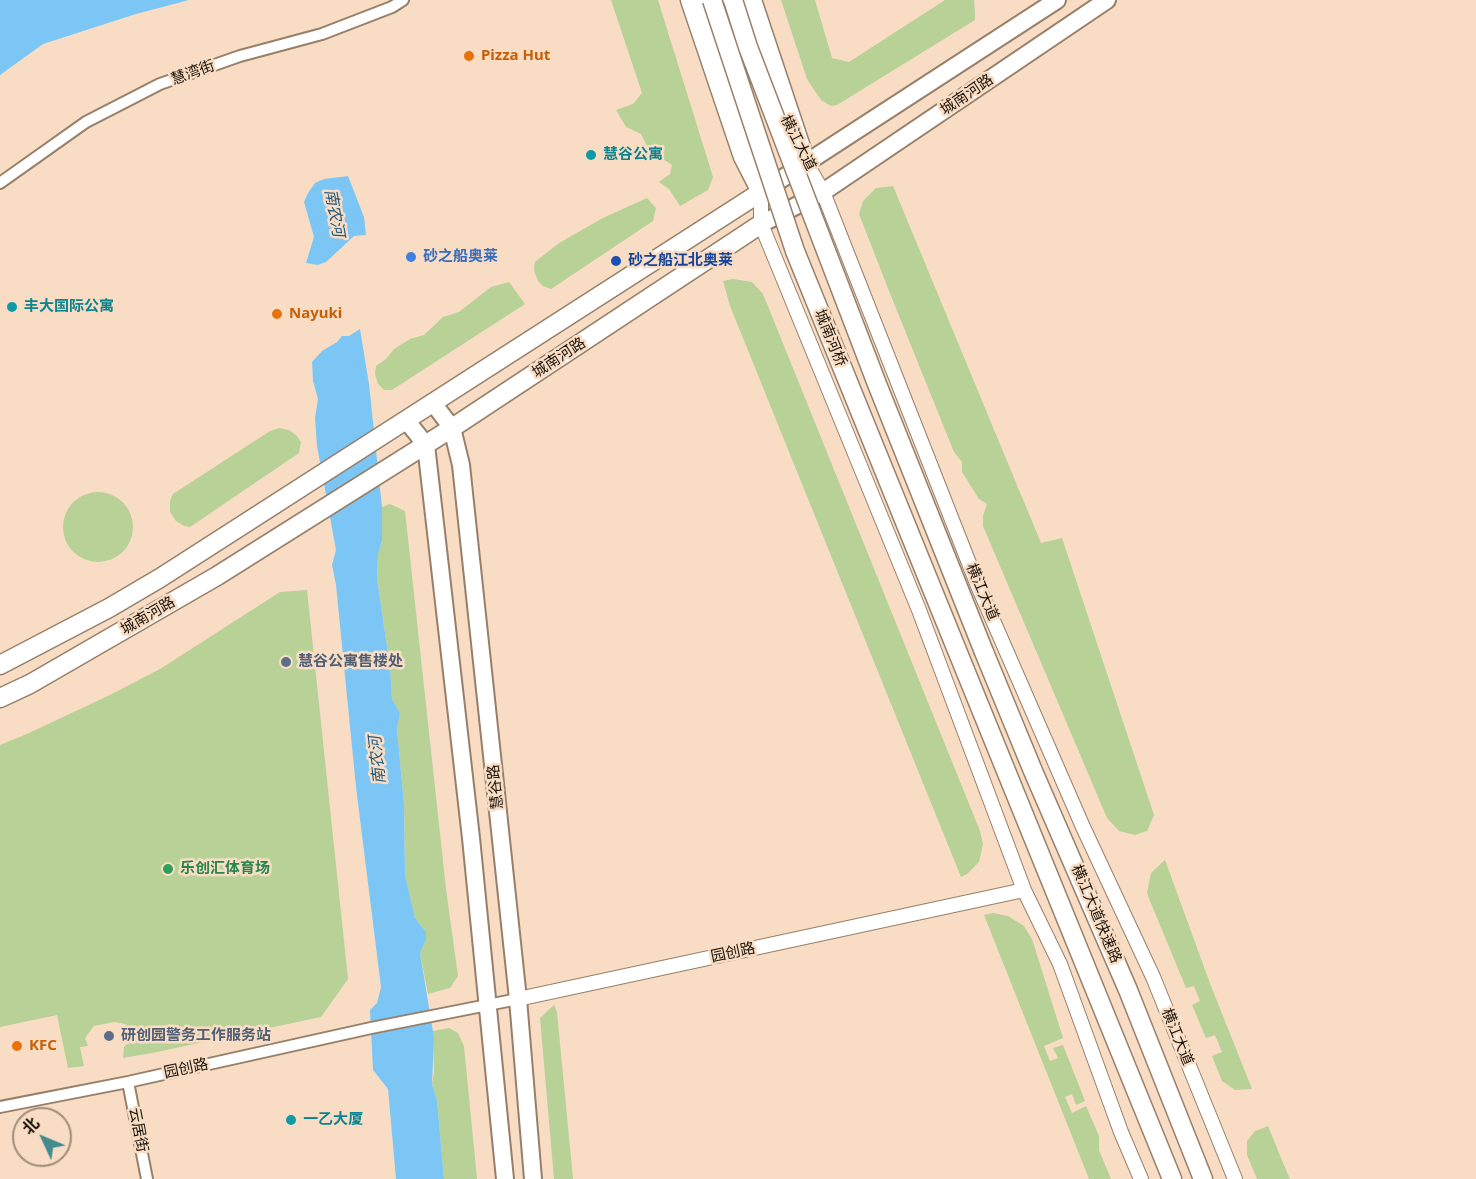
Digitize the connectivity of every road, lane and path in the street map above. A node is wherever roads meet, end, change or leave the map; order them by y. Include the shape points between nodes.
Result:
1 (403, 0) edge
2 (690, 0) edge
3 (701, 0) edge
4 (712, 0) edge
5 (733, 0) edge
6 (743, 0) edge
7 (752, 0) edge
8 (1057, 0) edge
9 (1107, 0) edge
10 (806, 162) junction
11 (0, 183) edge
12 (761, 192) junction
13 (824, 192) junction
14 (761, 224) junction
15 (433, 403) junction
16 (406, 420) junction
17 (452, 428) junction
18 (426, 445) junction
19 (984, 652) joint
20 (0, 665) edge
21 (965, 670) joint
22 (0, 698) edge
23 (1024, 890) junction
24 (1128, 990) junction
25 (518, 999) junction
26 (489, 1005) junction
27 (1105, 1014) junction
28 (128, 1082) junction
29 (0, 1107) edge
30 (147, 1179) edge
31 (505, 1179) edge
32 (534, 1179) edge
33 (1141, 1179) edge
34 (1159, 1179) edge
35 (1172, 1179) edge
36 (1203, 1179) edge
37 (1214, 1179) edge
38 (1235, 1179) edge

1 - 11 street, 慧湾街 via 322,34 240,56 160,84 86,122
2 - 12 main road via 743,157
3 - 12 street via 752,152
4 - 21 main road, 城南河桥, bridge via 795,251
5 - 19 main road, 城南河桥, bridge via 877,384
6 - 10 street, 横江大道 via 775,95
7 - 10 main road
8 - 10 main road, 城南河路
9 - 13 main road, 城南河路
10 - 12 main road, 城南河路
10 - 13 street, 横江大道
12 - 14 street
12 - 15 main road, 城南河路
13 - 14 main road, 城南河路
13 - 38 street, 横江大道 via 978,586 1153,977
14 - 17 main road, 城南河路
14 - 23 street via 915,599
15 - 16 main road, 城南河路
15 - 17 main road, 慧谷路
16 - 18 main road
16 - 20 main road, 城南河路 via 140,590
17 - 18 main road, 城南河路
17 - 25 main road, 慧谷路 via 461,465
18 - 22 main road, 城南河路 via 217,576
18 - 26 main road, 慧谷路
19 - 24 main road, 横江大道快速路
21 - 27 main road, 横江大道快速路
23 - 25 street, 园创路
23 - 33 street via 1060,964
24 - 36 main road, 横江大道快速路
24 - 37 main road
25 - 26 street, 园创路
25 - 32 main road, 慧谷路
26 - 28 street, 园创路
26 - 31 main road, 慧谷路
27 - 34 main road
27 - 35 main road, 横江大道快速路
28 - 29 street, 园创路
28 - 30 street, 云居街

